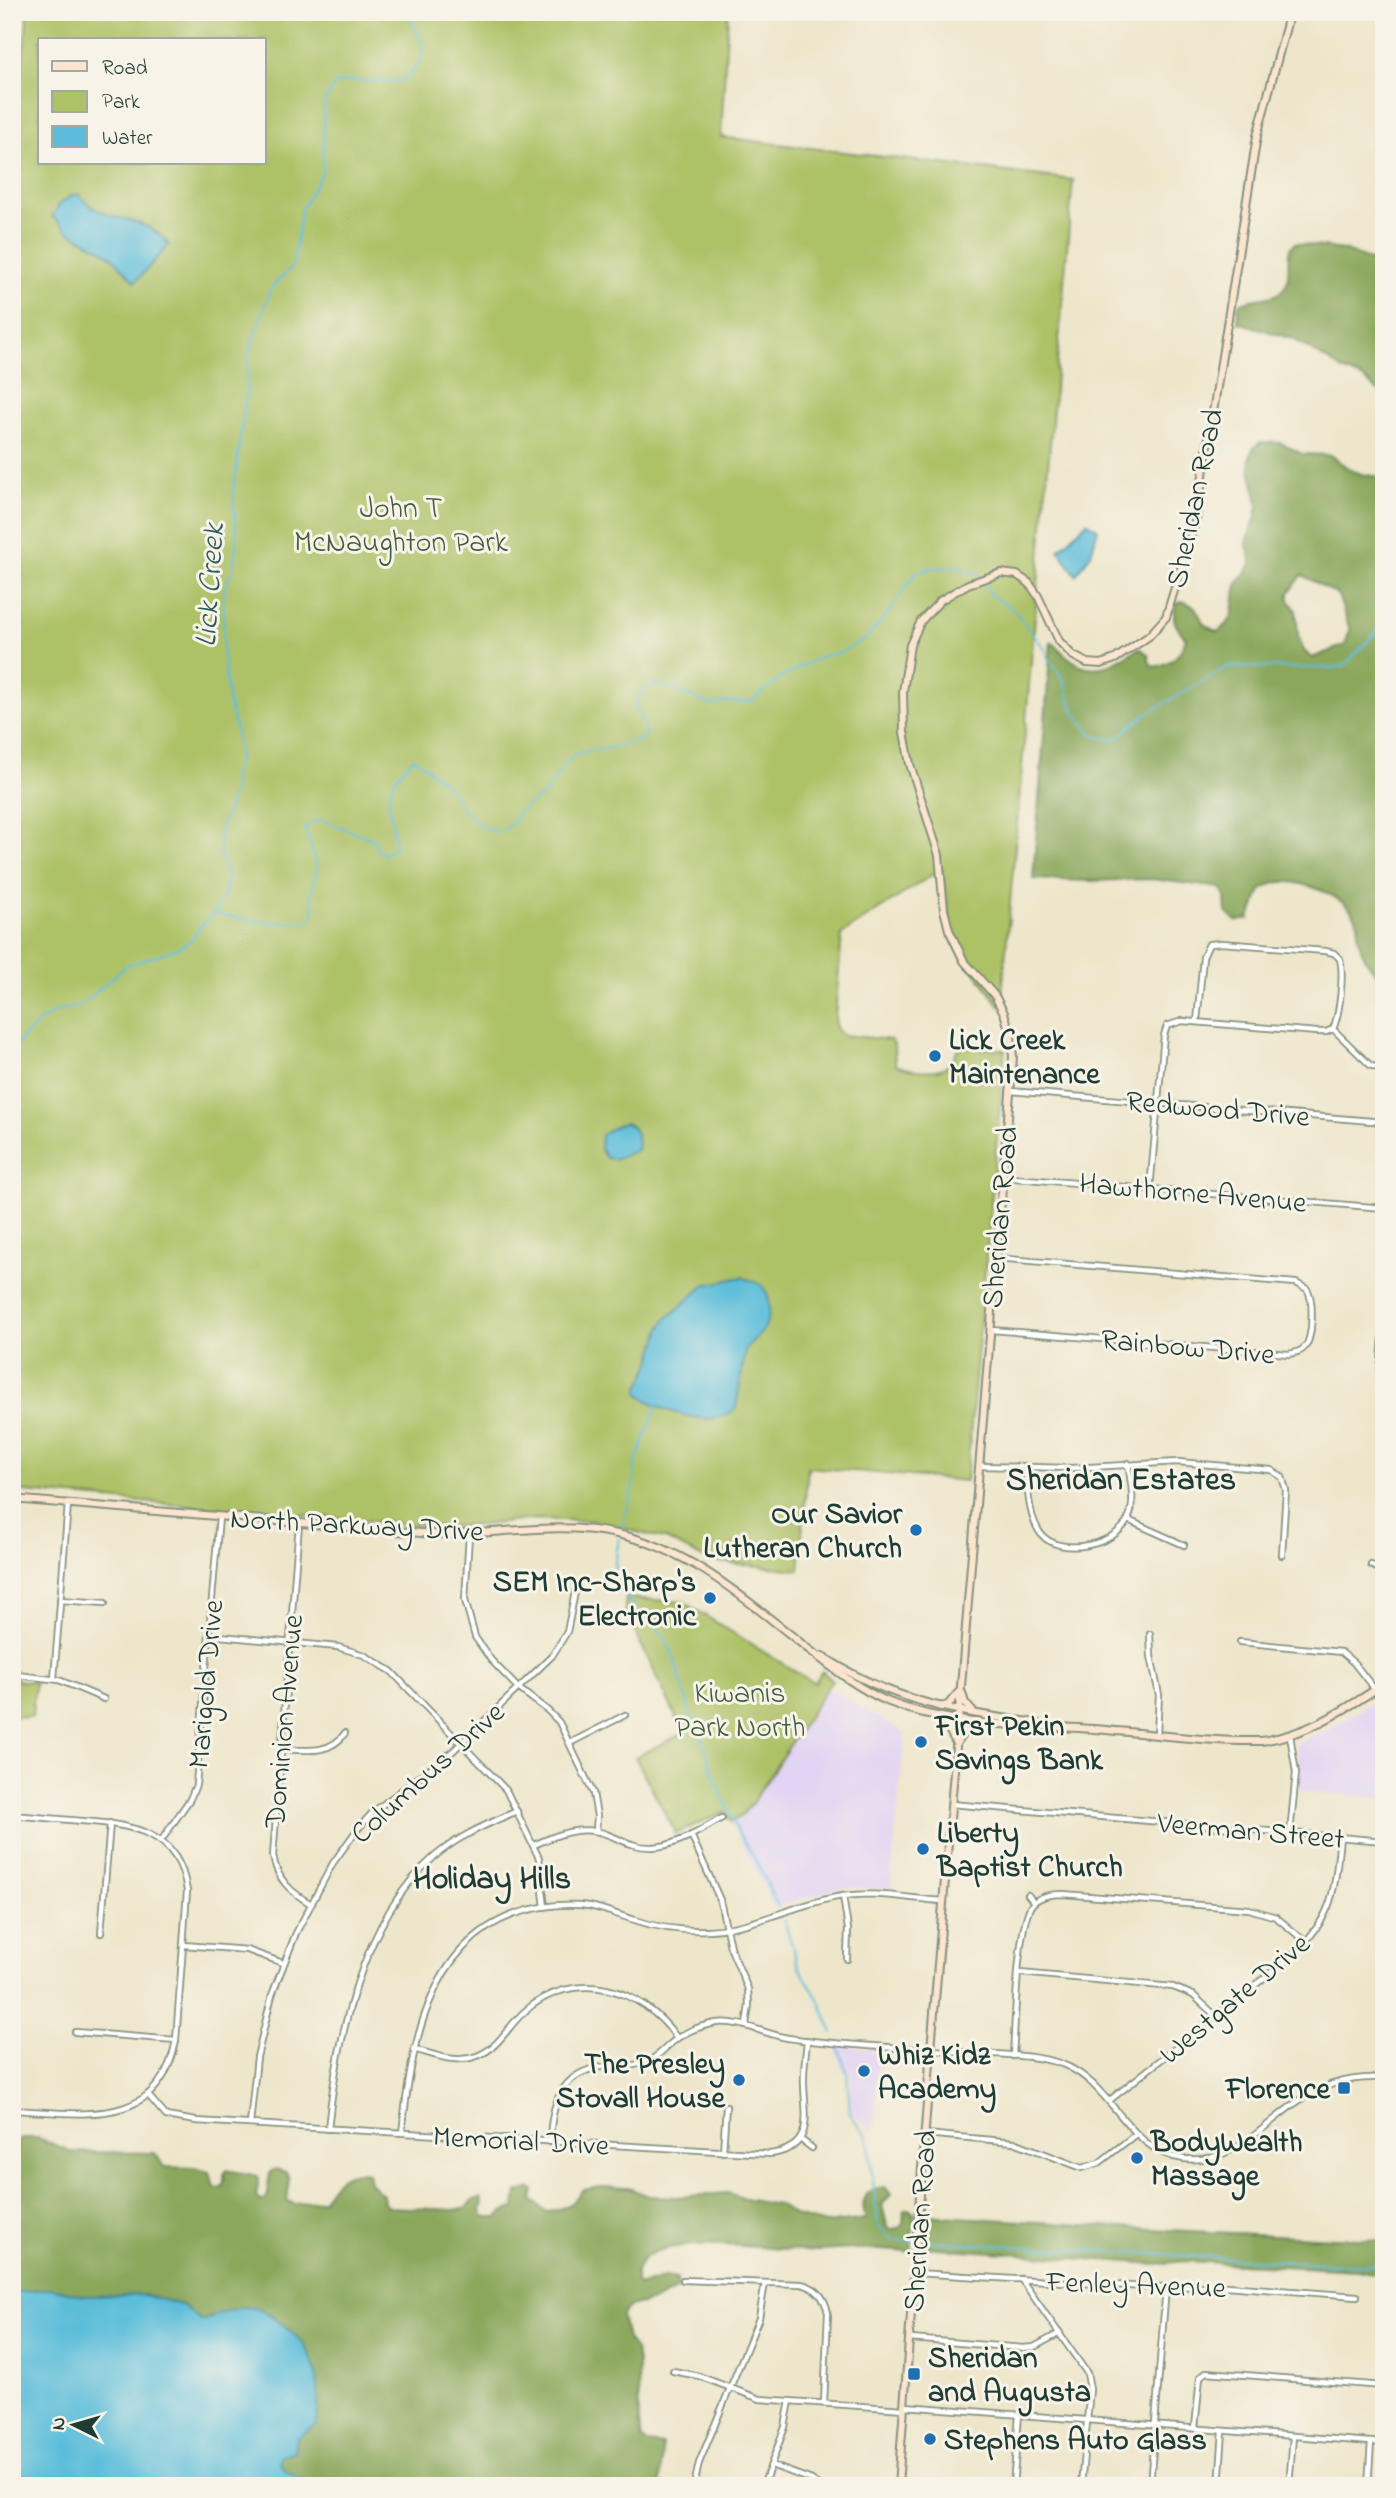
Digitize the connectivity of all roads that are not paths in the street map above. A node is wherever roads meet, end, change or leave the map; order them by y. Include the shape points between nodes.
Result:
1 (1290, 12) edge
2 (1197, 1023) junction
3 (1333, 1028) junction
4 (1384, 1071) edge
5 (1010, 1091) junction
6 (1158, 1103) junction
7 (1384, 1122) edge
8 (1002, 1177) junction
9 (1150, 1189) junction
10 (1384, 1208) edge
11 (996, 1258) junction
12 (1384, 1325) edge
13 (989, 1329) junction
14 (1384, 1385) edge
15 (1128, 1463) junction
16 (978, 1466) junction
17 (1025, 1466) junction
18 (12, 1499) edge
19 (68, 1504) junction
20 (219, 1517) junction
21 (1128, 1520) junction
22 (299, 1524) junction
23 (469, 1535) junction
24 (1184, 1545) dead end
25 (1282, 1555) dead end
26 (1371, 1565) dead end
27 (1384, 1572) edge
28 (575, 1592) dead end
29 (60, 1600) junction
30 (105, 1603) dead end
31 (1150, 1634) dead end
32 (209, 1635) junction
33 (797, 1640) junction
34 (290, 1642) junction
35 (1240, 1642) dead end
36 (17, 1675) dead end
37 (54, 1679) junction
38 (1384, 1684) edge
39 (518, 1688) junction
40 (960, 1688) junction
41 (1375, 1690) junction
42 (104, 1699) dead end
43 (937, 1707) junction
44 (958, 1712) junction
45 (978, 1714) junction
46 (625, 1715) dead end
47 (934, 1716) junction
48 (957, 1721) junction
49 (978, 1723) junction
50 (1076, 1728) junction
51 (345, 1733) dead end
52 (1157, 1734) junction
53 (1290, 1735) junction
54 (462, 1742) junction
55 (570, 1742) junction
56 (956, 1744) junction
57 (281, 1749) junction
58 (951, 1804) junction
59 (517, 1811) junction
60 (12, 1815) edge
61 (722, 1818) dead end
62 (110, 1823) junction
63 (596, 1831) junction
64 (1290, 1833) junction
65 (691, 1835) junction
66 (1340, 1837) junction
67 (161, 1841) junction
68 (1384, 1841) edge
69 (534, 1844) junction
70 (1028, 1895) dead end
71 (843, 1896) junction
72 (943, 1901) junction
73 (1034, 1902) junction
74 (311, 1904) junction
75 (545, 1907) junction
76 (726, 1928) junction
77 (101, 1933) dead end
78 (1306, 1942) junction
79 (184, 1945) junction
80 (847, 1959) dead end
81 (282, 1963) junction
82 (1020, 1973) junction
83 (1216, 2016) junction
84 (746, 2025) junction
85 (75, 2032) dead end
86 (677, 2039) junction
87 (176, 2040) junction
88 (807, 2040) junction
89 (414, 2049) junction
90 (931, 2049) junction
91 (1013, 2056) junction
92 (1384, 2078) edge
93 (148, 2095) junction
94 (1110, 2100) junction
95 (726, 2106) dead end
96 (12, 2110) edge
97 (250, 2124) junction
98 (328, 2129) junction
99 (402, 2133) junction
100 (925, 2134) junction
101 (1136, 2134) junction
102 (800, 2138) junction
103 (550, 2141) junction
104 (811, 2148) dead end
105 (723, 2152) junction
106 (916, 2273) junction
107 (1021, 2279) junction
108 (684, 2280) dead end
109 (765, 2283) junction
110 (1166, 2287) junction
111 (1357, 2297) dead end
112 (1060, 2333) junction
113 (910, 2339) junction
114 (673, 2371) dead end
115 (1384, 2386) edge
116 (729, 2388) junction
117 (790, 2401) junction
118 (824, 2403) junction
119 (905, 2407) junction
120 (1019, 2415) junction
121 (1087, 2420) junction
122 (1155, 2425) junction
123 (1195, 2428) junction
124 (1223, 2431) junction
125 (1293, 2436) junction
126 (1371, 2442) junction
127 (1384, 2443) edge
128 (771, 2465) junction
129 (817, 2484) edge
130 (694, 2486) edge
131 (763, 2486) edge
132 (898, 2486) edge
133 (1013, 2486) edge
134 (1081, 2486) edge
135 (1150, 2486) edge
136 (1219, 2486) edge
137 (1289, 2486) edge
138 (1368, 2486) edge

1 - 5 main road, Sheridan Road via 1257,136 1196,519 1167,617 1115,659 1091,664 1072,655 1059,641 1027,581 1010,573 986,576 930,610 916,629 906,662 904,724 910,764 938,848 948,930 964,961 995,996 1008,1024 1013,1046
2 - 3 street via 1317,1032
2 - 3 street via 1203,957 1214,942 1337,955 1342,970
2 - 6 street via 1169,1024
3 - 4 street via 1370,1065
5 - 6 street, Redwood Drive
5 - 8 main road, Sheridan Road
6 - 7 street, Redwood Drive
6 - 9 street
8 - 9 street, Hawthorne Avenue
8 - 11 main road, Sheridan Road
9 - 10 street, Hawthorne Avenue
11 - 13 main road, Sheridan Road
11 - 13 street, Rainbow Drive via 1283,1281 1304,1287 1312,1303 1307,1344 1289,1354
12 - 14 street via 1380,1373
13 - 16 main road, Sheridan Road
15 - 17 street
15 - 21 street via 1132,1499
15 - 25 street via 1186,1462 1276,1472 1286,1490
16 - 17 street
16 - 40 main road, Sheridan Road
17 - 21 street via 1034,1521 1052,1542 1066,1546 1102,1541 1116,1535
18 - 19 main road, North Parkway Drive
19 - 20 main road, North Parkway Drive
19 - 29 street
20 - 22 main road, North Parkway Drive
20 - 32 street, Marigold Drive
21 - 24 street
22 - 23 main road, North Parkway Drive
22 - 34 street, Dominion Avenue
23 - 33 main road, North Parkway Drive via 557,1527 621,1535 702,1568
23 - 39 street via 465,1592 470,1625 481,1647
26 - 27 street
28 - 39 street, Columbus Drive via 562,1643
29 - 30 street
29 - 37 street
31 - 52 street via 1159,1695
32 - 34 street
32 - 67 street, Marigold Drive via 197,1785
33 - 43 main road, North Parkway Drive via 875,1686
33 - 47 main road, North Parkway Drive via 864,1690
34 - 54 street via 338,1647 380,1663
34 - 57 street, Dominion Avenue
35 - 41 street via 1342,1652
36 - 37 street
37 - 42 street
38 - 41 main road, North Parkway Drive
39 - 54 street, Columbus Drive
39 - 55 street via 554,1716
40 - 43 main road via 949,1704
40 - 44 main road, Sheridan Road
40 - 45 main road via 965,1703
41 - 53 main road, North Parkway Drive via 1321,1723
43 - 44 main road, North Parkway Drive
44 - 45 main road, North Parkway Drive
44 - 48 main road, Sheridan Road
45 - 50 main road, North Parkway Drive
46 - 55 street
47 - 48 main road, North Parkway Drive
47 - 56 main road via 947,1726
48 - 49 main road, North Parkway Drive
48 - 56 main road, Sheridan Road
49 - 50 main road, North Parkway Drive
49 - 56 main road via 966,1729
50 - 52 main road, North Parkway Drive
51 - 57 street via 325,1748
52 - 53 main road, North Parkway Drive via 1244,1741
53 - 64 street via 1296,1773
54 - 59 street via 503,1786
54 - 74 street, Columbus Drive via 368,1818 338,1856
55 - 63 street via 595,1798
56 - 58 main road, Sheridan Road
57 - 74 street, Dominion Avenue via 274,1862 284,1884
58 - 64 street, Veerman Street
58 - 72 main road, Sheridan Road
59 - 69 street
59 - 98 street via 468,1834 436,1856 390,1911 348,2012
60 - 62 street
61 - 65 street
62 - 67 street via 138,1828
62 - 77 street
63 - 65 street via 648,1847
63 - 69 street via 570,1831
64 - 66 street, Veerman Street
65 - 76 street via 720,1900
66 - 68 street, Veerman Street
66 - 78 street, Westgate Drive via 1332,1897
67 - 79 street via 185,1878
69 - 75 street
70 - 73 street
71 - 72 street
71 - 76 street
71 - 80 street
72 - 90 main road, Sheridan Road
73 - 78 street via 1063,1894 1249,1909 1276,1917
73 - 82 street via 1025,1920
74 - 81 street, Columbus Drive
75 - 76 street via 589,1906 673,1929
75 - 89 street via 494,1924 457,1954 432,1996
76 - 84 street via 748,1989
78 - 83 street, Westgate Drive
79 - 81 street via 247,1950
79 - 87 street
81 - 97 street, Columbus Drive via 261,2036
82 - 83 street via 1173,1987 1197,1998
82 - 91 street
83 - 94 street, Westgate Drive
84 - 86 street via 715,2023
84 - 88 street
85 - 87 street
86 - 89 street via 654,2011 637,1999 582,1987 557,1992 531,2006 500,2041 480,2055 458,2059
86 - 103 street via 647,2062 587,2070 574,2078 553,2108
87 - 93 street via 168,2069
88 - 90 street
88 - 102 street via 807,2118
89 - 99 street
90 - 91 street
90 - 100 main road, Sheridan Road
91 - 94 street via 1067,2066
92 - 101 street via 1351,2080 1316,2091 1241,2145 1215,2157 1172,2157
93 - 96 street via 128,2108 103,2113
93 - 97 street, Memorial Drive via 170,2118
94 - 101 street
95 - 105 street
97 - 98 street, Memorial Drive
98 - 99 street, Memorial Drive
99 - 103 street, Memorial Drive
100 - 101 street via 1014,2142 1082,2168 1099,2163
100 - 106 main road, Sheridan Road
102 - 104 street
102 - 105 street, Memorial Drive via 776,2153
103 - 105 street, Memorial Drive
106 - 107 street, Fenley Avenue
106 - 113 main road, Sheridan Road
107 - 110 street, Fenley Avenue
107 - 112 street
108 - 109 street
109 - 116 street via 760,2314
109 - 118 street via 808,2286 826,2304
110 - 111 street, Fenley Avenue via 1226,2286
110 - 122 street
112 - 113 street via 1023,2348
112 - 121 street via 1087,2374
113 - 119 main road, Sheridan Road
114 - 116 street
115 - 123 street via 1209,2372 1201,2375
116 - 117 street via 751,2397
116 - 130 street
117 - 118 street
117 - 128 street
118 - 119 street
119 - 120 street
119 - 132 main road, Sheridan Road
120 - 121 street
120 - 133 street
121 - 122 street
121 - 134 street
122 - 123 street
122 - 135 street
123 - 124 street
124 - 125 street
124 - 136 street
125 - 126 street
125 - 137 street
126 - 127 street
126 - 138 street
128 - 129 street
128 - 131 street

